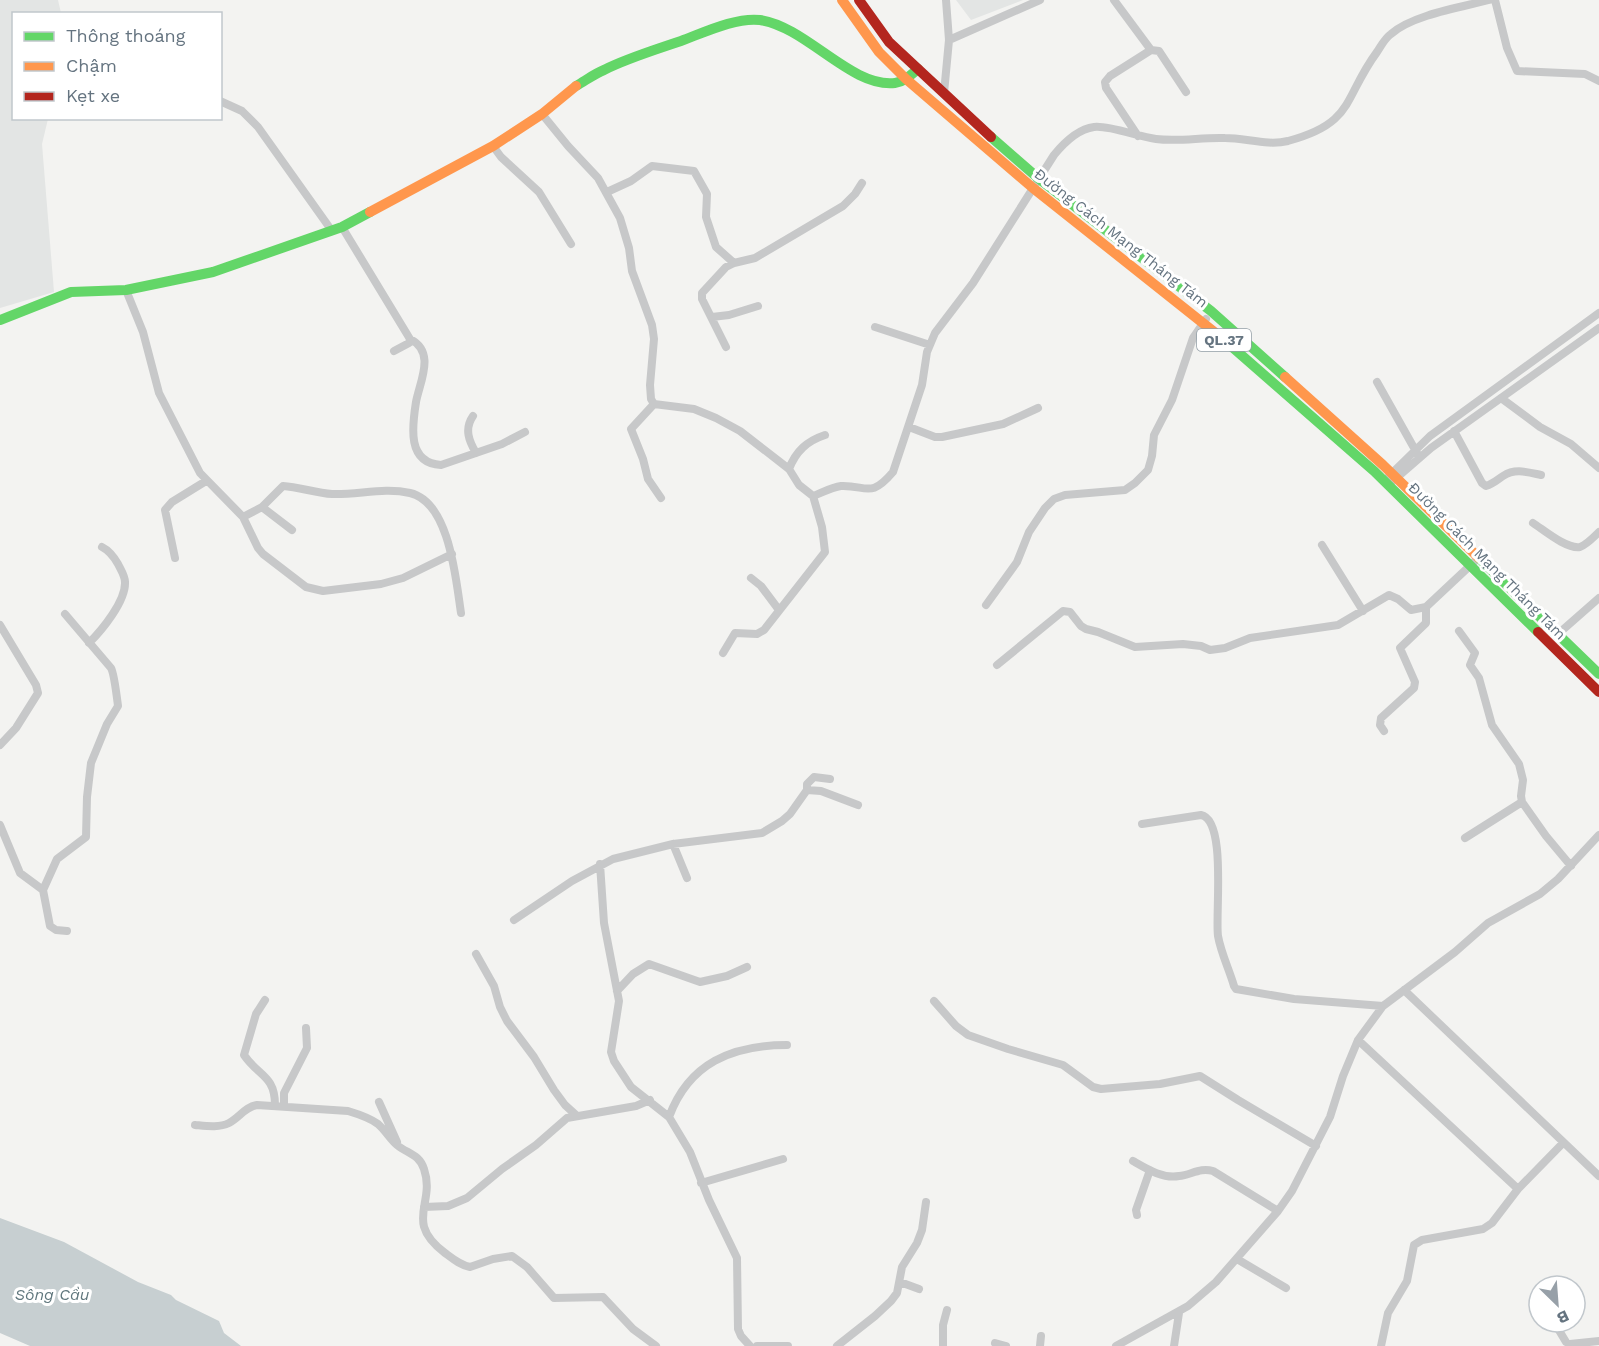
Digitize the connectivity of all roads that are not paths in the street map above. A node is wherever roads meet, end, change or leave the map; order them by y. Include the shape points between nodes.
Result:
1 (842, 0) edge
2 (859, 0) edge
3 (946, 0) edge
4 (1040, 0) edge
5 (1114, 0) edge
6 (1490, 0) edge
7 (1495, 0) edge
8 (949, 40) junction
9 (1151, 50) junction
10 (918, 69) junction
11 (906, 79) junction
12 (1599, 81) edge
13 (1186, 92) dead end
14 (944, 93) junction
15 (222, 102) edge
16 (542, 114) junction
17 (1138, 136) junction
18 (493, 146) junction
19 (862, 183) dead end
20 (1036, 184) junction
21 (608, 192) junction
22 (337, 229) junction
23 (572, 244) dead end
24 (734, 262) junction
25 (126, 290) junction
26 (758, 306) dead end
27 (1211, 311) junction
28 (1599, 313) edge
29 (712, 317) junction
30 (0, 320) edge
31 (1203, 322) junction
32 (875, 327) dead end
33 (1599, 328) edge
34 (410, 339) junction
35 (930, 345) junction
36 (1554, 345) junction
37 (726, 347) dead end
38 (394, 351) dead end
39 (1561, 355) junction
40 (1280, 372) junction
41 (1271, 382) junction
42 (1377, 382) dead end
43 (1501, 398) junction
44 (654, 404) junction
45 (1038, 408) dead end
46 (473, 416) dead end
47 (909, 427) junction
48 (1454, 431) junction
49 (525, 432) dead end
50 (825, 435) dead end
51 (1418, 451) junction
52 (476, 453) junction
53 (1599, 468) edge
54 (789, 469) junction
55 (1541, 475) dead end
56 (1390, 479) junction
57 (206, 481) junction
58 (813, 496) junction
59 (661, 498) dead end
60 (262, 507) junction
61 (243, 517) junction
62 (1533, 523) dead end
63 (292, 530) dead end
64 (1599, 532) edge
65 (1322, 545) dead end
66 (102, 547) dead end
67 (452, 554) junction
68 (175, 558) dead end
69 (1479, 558) junction
70 (1470, 566) junction
71 (751, 578) dead end
72 (1599, 598) edge
73 (987, 605) dead end
74 (1426, 607) junction
75 (779, 610) junction
76 (1363, 611) junction
77 (65, 614) dead end
78 (461, 614) dead end
79 (0, 625) edge
80 (1459, 631) dead end
81 (1558, 634) junction
82 (89, 643) junction
83 (723, 653) dead end
84 (997, 665) dead end
85 (1599, 674) edge
86 (1599, 692) edge
87 (1384, 731) dead end
88 (0, 745) edge
89 (830, 779) dead end
90 (807, 790) junction
91 (1522, 802) junction
92 (858, 805) dead end
93 (1142, 824) dead end
94 (0, 825) edge
95 (1599, 835) edge
96 (1465, 838) dead end
97 (673, 844) junction
98 (600, 864) junction
99 (1571, 866) junction
100 (687, 878) dead end
101 (43, 890) junction
102 (514, 920) dead end
103 (67, 931) dead end
104 (476, 954) dead end
105 (747, 967) dead end
106 (617, 990) junction
107 (1404, 990) junction
108 (265, 1000) dead end
109 (934, 1001) dead end
110 (1383, 1006) junction
111 (306, 1028) dead end
112 (1359, 1040) junction
113 (787, 1045) dead end
114 (650, 1100) junction
115 (379, 1102) dead end
116 (280, 1105) junction
117 (576, 1115) junction
118 (669, 1118) junction
119 (195, 1125) dead end
120 (1563, 1143) junction
121 (398, 1146) junction
122 (1316, 1146) junction
123 (783, 1159) dead end
124 (1133, 1161) dead end
125 (1150, 1170) junction
126 (1599, 1176) edge
127 (701, 1183) junction
128 (1518, 1189) junction
129 (926, 1202) dead end
130 (423, 1207) junction
131 (1278, 1211) junction
132 (1137, 1215) dead end
133 (1237, 1259) junction
134 (900, 1282) junction
135 (1286, 1288) dead end
136 (920, 1289) dead end
137 (947, 1310) dead end
138 (1179, 1313) junction
139 (1561, 1334) edge
140 (1041, 1336) dead end
141 (1599, 1341) edge
142 (995, 1343) dead end
143 (656, 1346) edge
144 (750, 1346) edge
145 (757, 1346) edge
146 (788, 1346) edge
147 (837, 1346) edge
148 (943, 1346) edge
149 (1006, 1346) edge
150 (1040, 1346) edge
151 (1116, 1346) edge
152 (1174, 1346) edge
153 (1381, 1346) edge

1 - 11 main road, Đường Cách Mạng Tháng Tám / QL.37 via 879,52
2 - 10 main road, Đường Cách Mạng Tháng Tám / QL.37 via 889,42
3 - 8 street
4 - 8 street
5 - 9 street
6 - 17 street via 1410,22 1389,34 1347,106 1330,124 1310,134 1271,143
7 - 12 street via 1517,70 1585,74
8 - 14 street
9 - 13 street via 1161,52
9 - 17 street via 1105,82
10 - 11 main road
10 - 14 main road, Đường Cách Mạng Tháng Tám / QL.37
11 - 16 main road via 895,83 875,81 854,72 792,30 750,20 691,37 601,71
11 - 20 main road, Đường Cách Mạng Tháng Tám / QL.37
14 - 20 main road, Đường Cách Mạng Tháng Tám / QL.37
15 - 22 street via 242,111 258,126
16 - 18 main road
16 - 21 street
17 - 20 street via 1093,127 1082,131 1062,145
18 - 22 main road
18 - 23 street via 539,192
19 - 24 street via 843,206 827,216 755,258
20 - 27 main road, Đường Cách Mạng Tháng Tám / QL.37
20 - 31 main road, Đường Cách Mạng Tháng Tám / QL.37
20 - 35 street
21 - 24 street via 652,166 694,171 707,194 707,222 716,247
21 - 44 street via 626,234 632,271 652,325 650,385
22 - 25 main road via 213,272
22 - 34 street
24 - 29 street via 702,293
25 - 30 main road via 71,292
25 - 57 street via 143,332 159,393
26 - 29 street
27 - 31 street
27 - 40 main road, Đường Cách Mạng Tháng Tám / QL.37
28 - 36 street
29 - 37 street
31 - 41 main road, Đường Cách Mạng Tháng Tám / QL.37
31 - 73 street via 1154,435 1148,470 1125,490 1054,499 1029,532 1017,562
32 - 35 street
33 - 39 street
34 - 38 street
34 - 52 street via 416,342 425,360 414,414 414,442 420,457 441,465
35 - 47 street
36 - 39 street
36 - 51 street via 1430,436
39 - 43 street
40 - 41 main road
40 - 56 main road, Đường Cách Mạng Tháng Tám / QL.37
41 - 56 main road, Đường Cách Mạng Tháng Tám / QL.37
42 - 51 street
43 - 48 street
43 - 53 street via 1571,444
44 - 54 street via 694,409 716,418 740,431
44 - 59 street via 631,429 648,480
45 - 47 street via 1003,424 942,437
46 - 52 street via 467,427
47 - 58 street via 893,472 885,481 866,490 838,486
48 - 51 street
48 - 55 street via 1486,486 1511,471
49 - 52 street
50 - 54 street via 804,446
51 - 56 street
54 - 58 street via 799,485
56 - 69 main road, Đường Cách Mạng Tháng Tám / QL.37
56 - 70 main road, Đường Cách Mạng Tháng Tám / QL.37
57 - 61 street
57 - 68 street via 165,510
58 - 75 street via 825,552
60 - 61 street
60 - 63 street
60 - 67 street via 283,486 334,494 372,490 412,494 426,501 440,521
61 - 67 street via 263,554 314,590 381,584 403,578
62 - 64 street via 1577,547
65 - 76 street
66 - 82 street via 113,555 126,585 117,607
67 - 78 street
69 - 70 street
69 - 81 main road, Đường Cách Mạng Tháng Tám / QL.37
70 - 74 street
70 - 86 main road, Đường Cách Mạng Tháng Tám / QL.37
71 - 75 street
72 - 81 street
74 - 76 street via 1412,610 1389,595
74 - 87 street via 1426,623 1400,648 1414,688 1381,718
75 - 83 street via 761,632 735,633
76 - 84 street via 1338,625 1250,638 1210,650 1183,644 1127,645 1086,629 1063,610
77 - 82 street
79 - 88 street via 38,693
80 - 91 street via 1475,653 1470,664 1479,678 1492,725 1519,764
81 - 85 main road, Đường Cách Mạng Tháng Tám / QL.37
82 - 101 street via 114,673 118,706 92,763 86,837 57,859
89 - 90 street via 814,777
90 - 92 street
90 - 97 street via 790,814 762,833
91 - 96 street
91 - 99 street
93 - 110 street via 1201,815 1210,820 1218,860 1218,937 1236,989 1294,999
94 - 101 street via 20,873
95 - 99 street
97 - 98 street
97 - 100 street
98 - 102 street
98 - 106 street via 604,923
99 - 107 street via 1539,894 1488,923
101 - 103 street via 50,926
104 - 117 street via 507,1021
105 - 106 street via 700,982 649,964
106 - 114 street via 614,1061 631,1087
107 - 110 street
107 - 120 street
108 - 116 street via 256,1014 244,1055 270,1081
109 - 122 street via 968,1035 1063,1065 1093,1087 1160,1084 1200,1076
110 - 112 street
111 - 116 street via 307,1048
112 - 122 street
112 - 128 street
113 - 118 street via 767,1045 722,1056 685,1088
114 - 117 street via 636,1107
114 - 118 street
115 - 121 street
116 - 119 street via 251,1106 222,1126
116 - 121 street via 359,1114 378,1124
117 - 130 street via 567,1118 466,1198 448,1206
118 - 127 street via 690,1152
120 - 126 street
120 - 128 street
121 - 130 street via 414,1154 423,1166
122 - 131 street
123 - 127 street
124 - 125 street
125 - 131 street via 1176,1177 1207,1169
125 - 132 street
127 - 144 street via 735,1252 738,1329
128 - 153 street via 1484,1229 1422,1240 1414,1245 1407,1281 1388,1313
129 - 134 street via 922,1230 905,1259
130 - 143 street via 428,1238 456,1261 470,1267 512,1256 554,1298 603,1297 633,1329
131 - 133 street
133 - 135 street
133 - 138 street
134 - 136 street
134 - 147 street via 891,1301
137 - 148 street
138 - 151 street
138 - 152 street
139 - 141 street via 1570,1344
140 - 150 street
142 - 149 street
145 - 146 street

